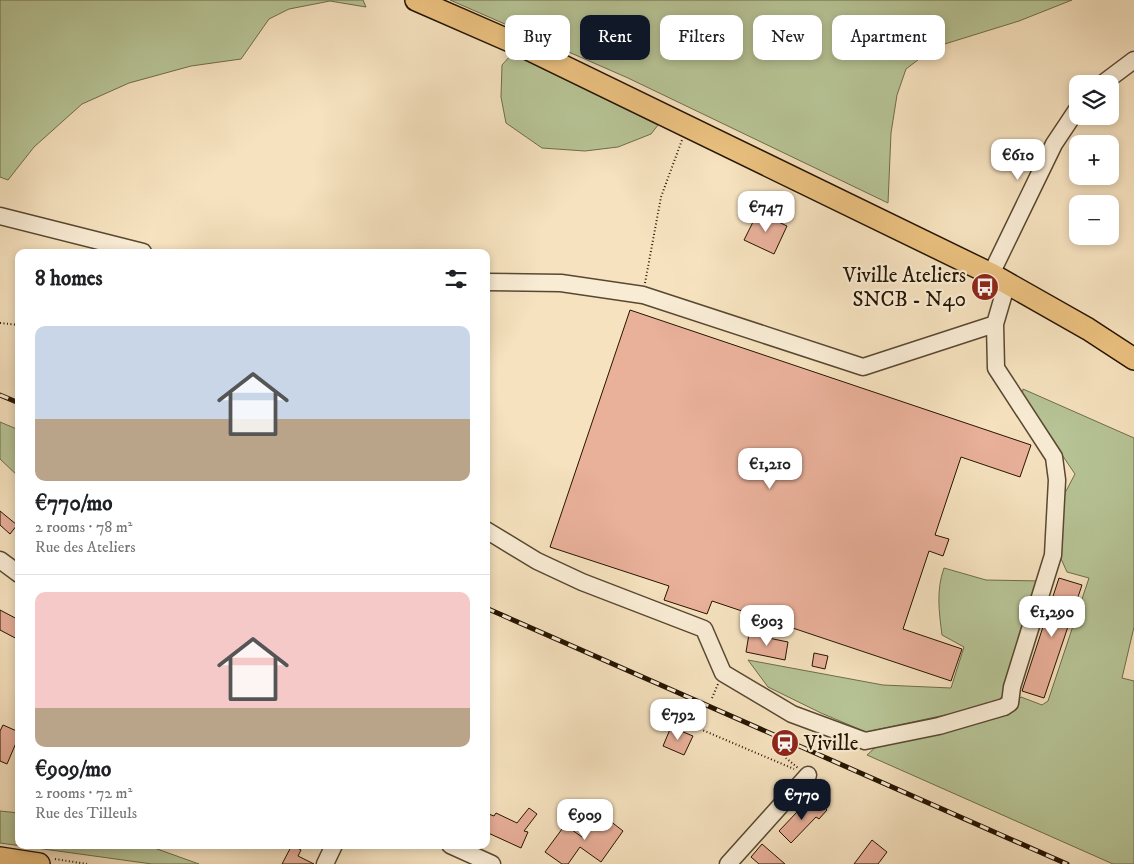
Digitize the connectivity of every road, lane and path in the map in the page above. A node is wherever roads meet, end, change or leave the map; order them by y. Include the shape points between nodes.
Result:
1 (416, 0) edge
2 (1134, 60) edge
3 (1114, 75) edge
4 (1069, 122) edge
5 (688, 126) junction
6 (0, 216) edge
7 (131, 249) edge
8 (999, 278) junction
9 (490, 282) edge
10 (642, 295) junction
11 (0, 323) edge
12 (995, 324) junction
13 (15, 325) edge
14 (1134, 359) edge
15 (490, 532) edge
16 (0, 560) edge
17 (15, 571) edge
18 (703, 719) dead end
19 (775, 750) dead end
20 (808, 775) junction
21 (332, 849) edge
22 (459, 849) edge
23 (0, 858) edge
24 (39, 864) edge
25 (325, 864) edge
26 (492, 864) edge
27 (728, 864) edge

1 - 5 main road via 526,48
2 - 3 street
4 - 8 street via 1054,144
5 - 8 main road
5 - 10 path via 661,197
6 - 7 street
8 - 12 street
8 - 14 main road
9 - 10 street via 561,283
10 - 12 street via 863,367
11 - 13 path
12 - 15 street via 996,368 1054,457 1057,480 1053,555 1012,687 1010,703 1004,707 939,726 865,740 792,714 723,673 704,629 582,582 537,561
16 - 17 street
18 - 20 path via 700,729
19 - 20 path
20 - 27 street
21 - 25 street
22 - 26 street
23 - 24 main road

